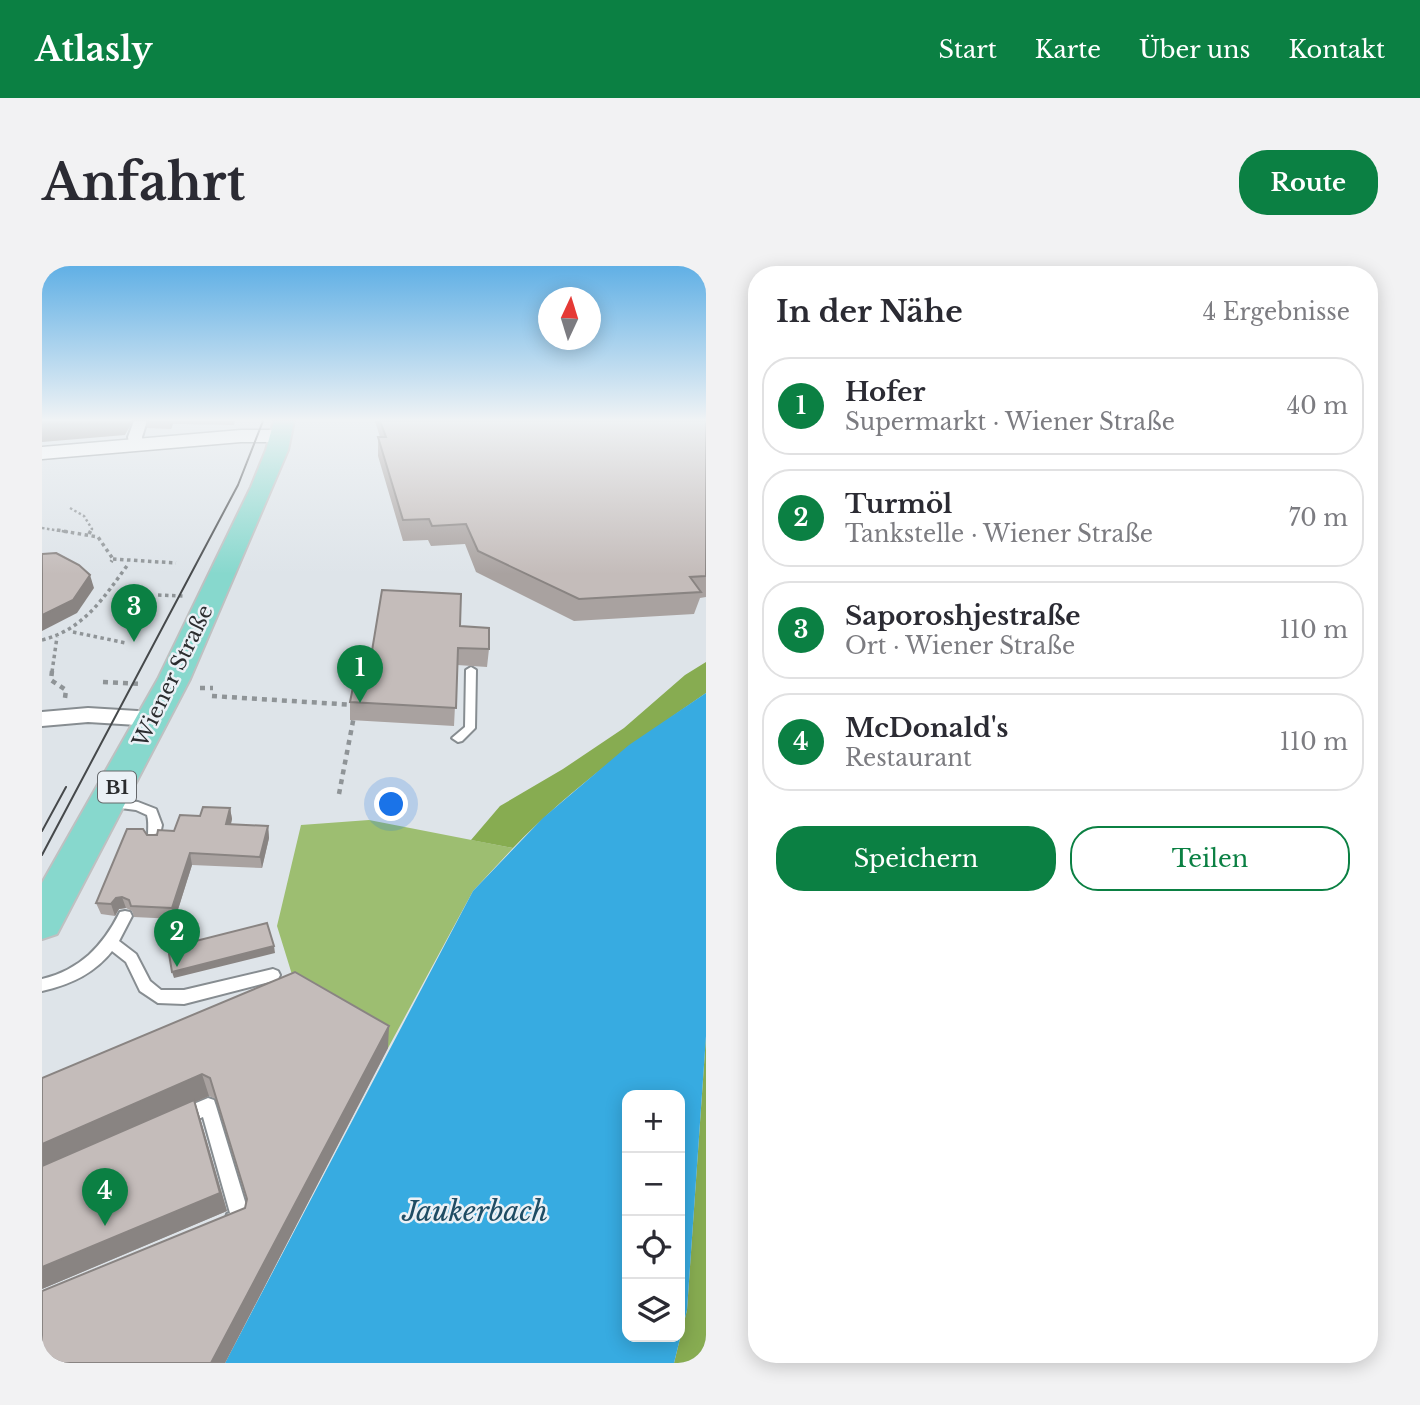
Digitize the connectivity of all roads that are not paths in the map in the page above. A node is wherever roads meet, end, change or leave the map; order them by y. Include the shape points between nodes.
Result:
1 (267, 472) edge
2 (471, 670) dead end
3 (42, 719) edge
4 (154, 719) junction
5 (458, 738) dead end
6 (108, 803) junction
7 (154, 841) edge
8 (125, 916) dead end
9 (42, 922) edge
10 (111, 943) junction
11 (273, 975) dead end
12 (42, 985) edge
13 (172, 1122) edge
14 (216, 1229) edge

1 - 4 main road, Wiener Straße / B1
2 - 5 lane via 470,728
3 - 4 street via 88,715
4 - 6 main road, Wiener Straße / B1
6 - 7 lane via 138,806 152,813
6 - 9 main road, Wiener Straße / B1
8 - 10 lane
10 - 11 lane via 131,958 145,986 158,996 184,997
10 - 12 lane via 95,961 69,977
13 - 14 lane via 208,1106 241,1218

